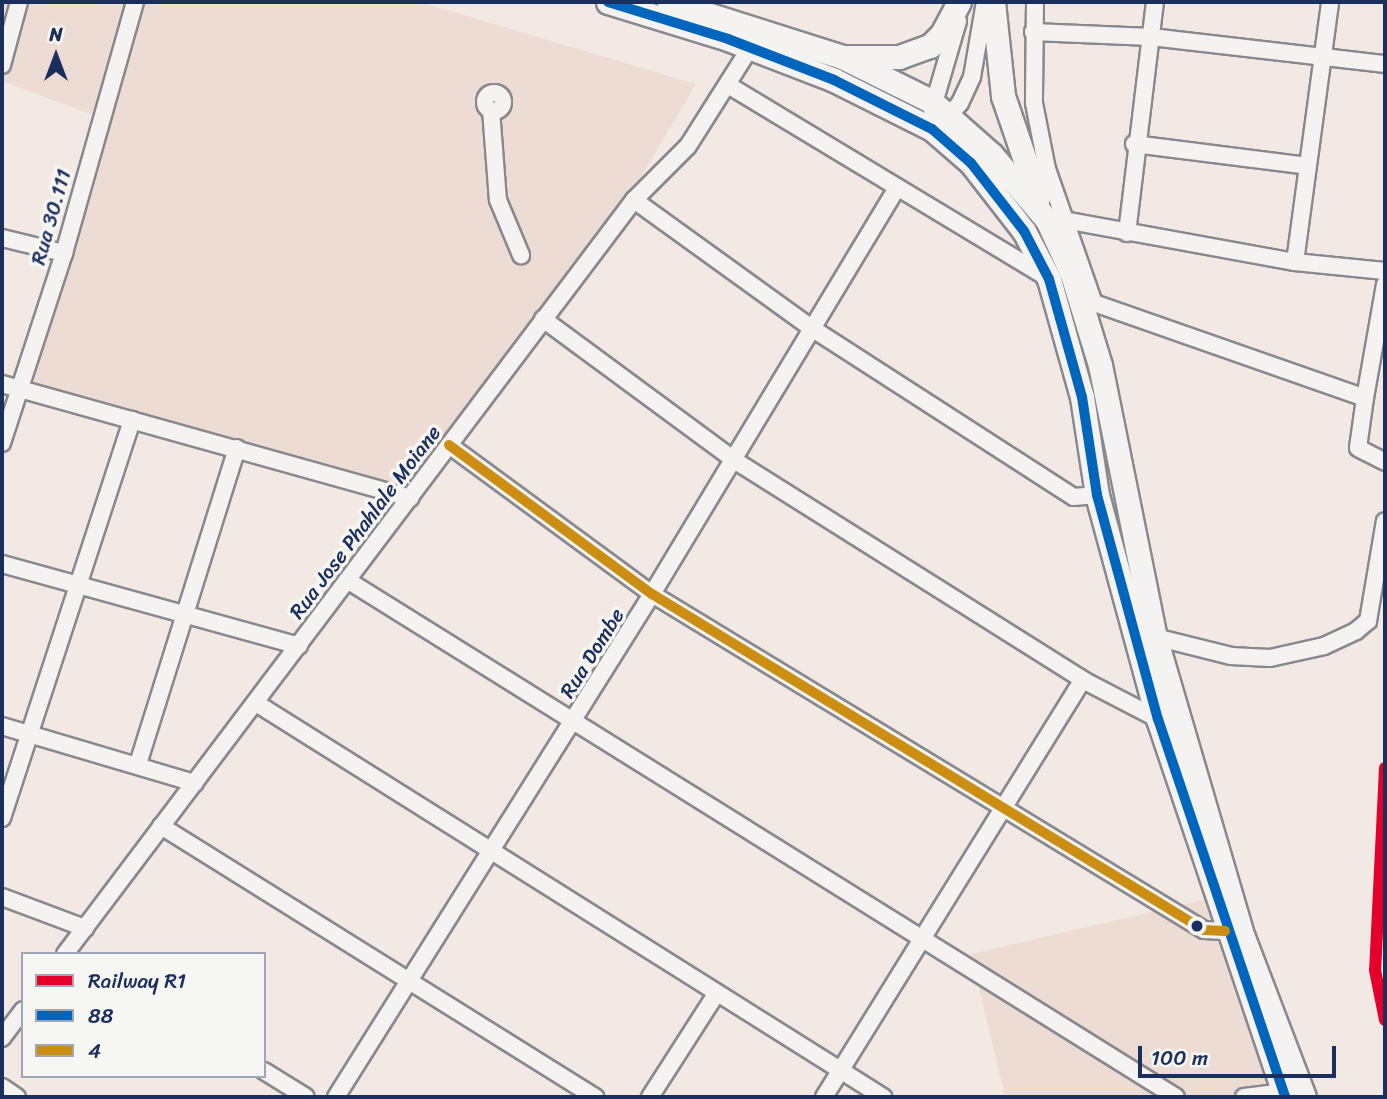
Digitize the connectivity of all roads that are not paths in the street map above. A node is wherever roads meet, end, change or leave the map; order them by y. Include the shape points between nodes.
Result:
1 (19, 2) edge
2 (135, 2) edge
3 (608, 2) edge
4 (669, 2) edge
5 (961, 2) edge
6 (985, 2) edge
7 (993, 2) edge
8 (1035, 2) edge
9 (1155, 2) edge
10 (1330, 2) edge
11 (1033, 32) junction
12 (1151, 37) junction
13 (750, 48) junction
14 (842, 57) junction
15 (1322, 58) junction
16 (1385, 64) edge
17 (2, 65) edge
18 (728, 85) junction
19 (931, 101) junction
20 (492, 110) dead end
21 (941, 123) junction
22 (1134, 144) junction
23 (1308, 166) junction
24 (896, 189) junction
25 (634, 200) junction
26 (1056, 220) junction
27 (1127, 233) junction
28 (2, 238) edge
29 (64, 253) junction
30 (521, 255) dead end
31 (1296, 262) junction
32 (1385, 271) edge
33 (1049, 279) junction
34 (1385, 285) edge
35 (1088, 305) junction
36 (543, 319) junction
37 (813, 329) junction
38 (2, 384) edge
39 (20, 389) junction
40 (1364, 398) junction
41 (132, 420) junction
42 (2, 443) edge
43 (449, 445) junction
44 (237, 448) junction
45 (734, 460) junction
46 (1385, 462) edge
47 (1097, 495) junction
48 (410, 498) junction
49 (1385, 521) edge
50 (2, 564) edge
51 (347, 580) junction
52 (78, 583) junction
53 (652, 594) junction
54 (185, 614) junction
55 (1155, 637) junction
56 (299, 646) junction
57 (1083, 680) junction
58 (256, 703) junction
59 (1158, 719) junction
60 (572, 724) junction
61 (2, 726) edge
62 (29, 735) junction
63 (138, 764) junction
64 (195, 783) junction
65 (1002, 808) junction
66 (2, 818) edge
67 (161, 826) junction
68 (491, 852) junction
69 (2, 897) edge
70 (85, 928) junction
71 (1225, 930) junction
72 (920, 940) junction
73 (72, 952) edge
74 (411, 984) junction
75 (716, 994) junction
76 (21, 1013) edge
77 (2, 1038) edge
78 (839, 1071) junction
79 (266, 1072) edge
80 (2, 1087) edge
81 (1294, 1094) edge
82 (17, 1097) edge
83 (306, 1097) edge
84 (336, 1097) edge
85 (595, 1097) edge
86 (650, 1097) edge
87 (824, 1097) edge
88 (883, 1097) edge
89 (1176, 1097) edge
90 (1244, 1097) edge

1 - 17 street
2 - 29 street, Rua 30.111
3 - 13 highway
4 - 14 highway
5 - 14 highway via 942,34 914,54
5 - 19 street
6 - 21 street via 976,64
7 - 26 highway via 1003,96 1019,154
8 - 11 street
9 - 12 street
10 - 15 street
11 - 12 street
11 - 26 street via 1034,103
12 - 15 street
12 - 22 street
13 - 18 street, Rua Jose Phahlale Moiane
13 - 21 highway
14 - 19 highway
15 - 16 street
15 - 23 street
18 - 24 street
18 - 25 street, Rua Jose Phahlale Moiane via 688,146
19 - 21 highway
20 - 30 street via 498,200
21 - 26 highway via 991,154
21 - 33 highway via 996,191
22 - 23 street
22 - 27 street
23 - 31 street
24 - 33 street
24 - 37 street, Rua Dombe
25 - 36 street, Rua Jose Phahlale Moiane
25 - 37 street
26 - 27 street
26 - 35 highway
27 - 31 street
28 - 29 street
29 - 39 street, Rua 30.111
31 - 32 street
33 - 47 highway via 1082,397
34 - 40 street
35 - 40 street
35 - 55 highway
36 - 43 street, Rua Jose Phahlale Moiane
36 - 45 street
37 - 45 street, Rua Dombe
37 - 47 street via 1074,497
38 - 39 street
39 - 41 street
39 - 42 street, Rua 30.111
40 - 46 street via 1358,447
41 - 44 street
41 - 52 street
43 - 48 street, Rua Jose Phahlale Moiane
43 - 53 street
44 - 48 street
44 - 54 street
45 - 53 street, Rua Dombe
45 - 57 street
47 - 59 highway
48 - 51 street, Rua Jose Phahlale Moiane
49 - 55 street via 1368,621 1356,631 1324,646 1270,658 1231,656
50 - 52 street
51 - 56 street, Rua Jose Phahlale Moiane
51 - 60 street
52 - 54 street
52 - 62 street
53 - 60 street, Rua Dombe
53 - 65 street
54 - 56 street
54 - 63 street
55 - 81 highway
56 - 58 street, Rua Jose Phahlale Moiane
57 - 59 street
57 - 65 street
58 - 64 street, Rua Jose Phahlale Moiane
58 - 68 street
59 - 71 highway
60 - 68 street, Rua Dombe
60 - 72 street
61 - 62 street
62 - 63 street
62 - 66 street
63 - 64 street
64 - 67 street, Rua Jose Phahlale Moiane
65 - 71 street via 1204,930
65 - 72 street
67 - 70 street, Rua Jose Phahlale Moiane
67 - 74 street
68 - 74 street, Rua Dombe
68 - 75 street
69 - 70 street
70 - 73 street, Rua Jose Phahlale Moiane
71 - 81 highway
72 - 78 street
72 - 89 street
74 - 84 street, Rua Dombe
74 - 85 street
75 - 78 street
75 - 86 street
76 - 77 street
78 - 87 street
78 - 88 street
79 - 83 street
80 - 82 street
81 - 90 street

